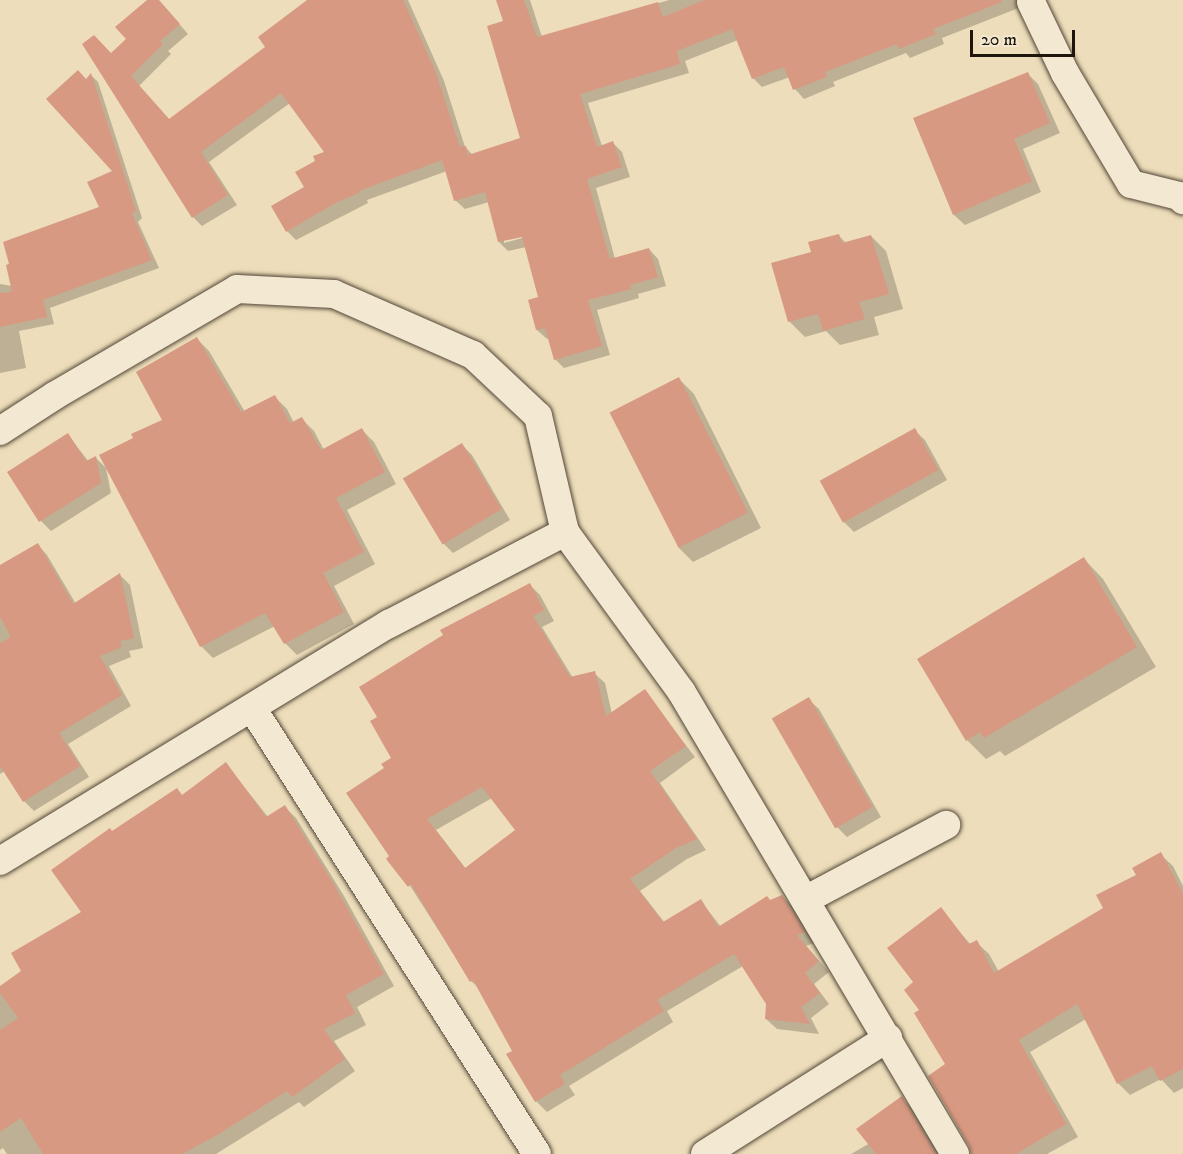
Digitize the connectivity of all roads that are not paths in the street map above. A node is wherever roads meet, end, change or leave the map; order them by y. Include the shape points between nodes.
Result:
1 (1031, 2) dead end
2 (1183, 200) edge
3 (0, 431) edge
4 (565, 532) junction
5 (252, 708) junction
6 (946, 825) dead end
7 (0, 861) edge
8 (806, 900) junction
9 (888, 1038) junction
10 (537, 1154) edge
11 (705, 1154) edge
12 (955, 1154) edge

1 - 2 street via 1065,73 1131,184
3 - 4 street via 237,289 334,294 473,355 538,416
4 - 5 street via 389,624
4 - 8 street via 681,691
5 - 7 street
5 - 10 street
6 - 8 street
8 - 9 street
9 - 11 street
9 - 12 street

